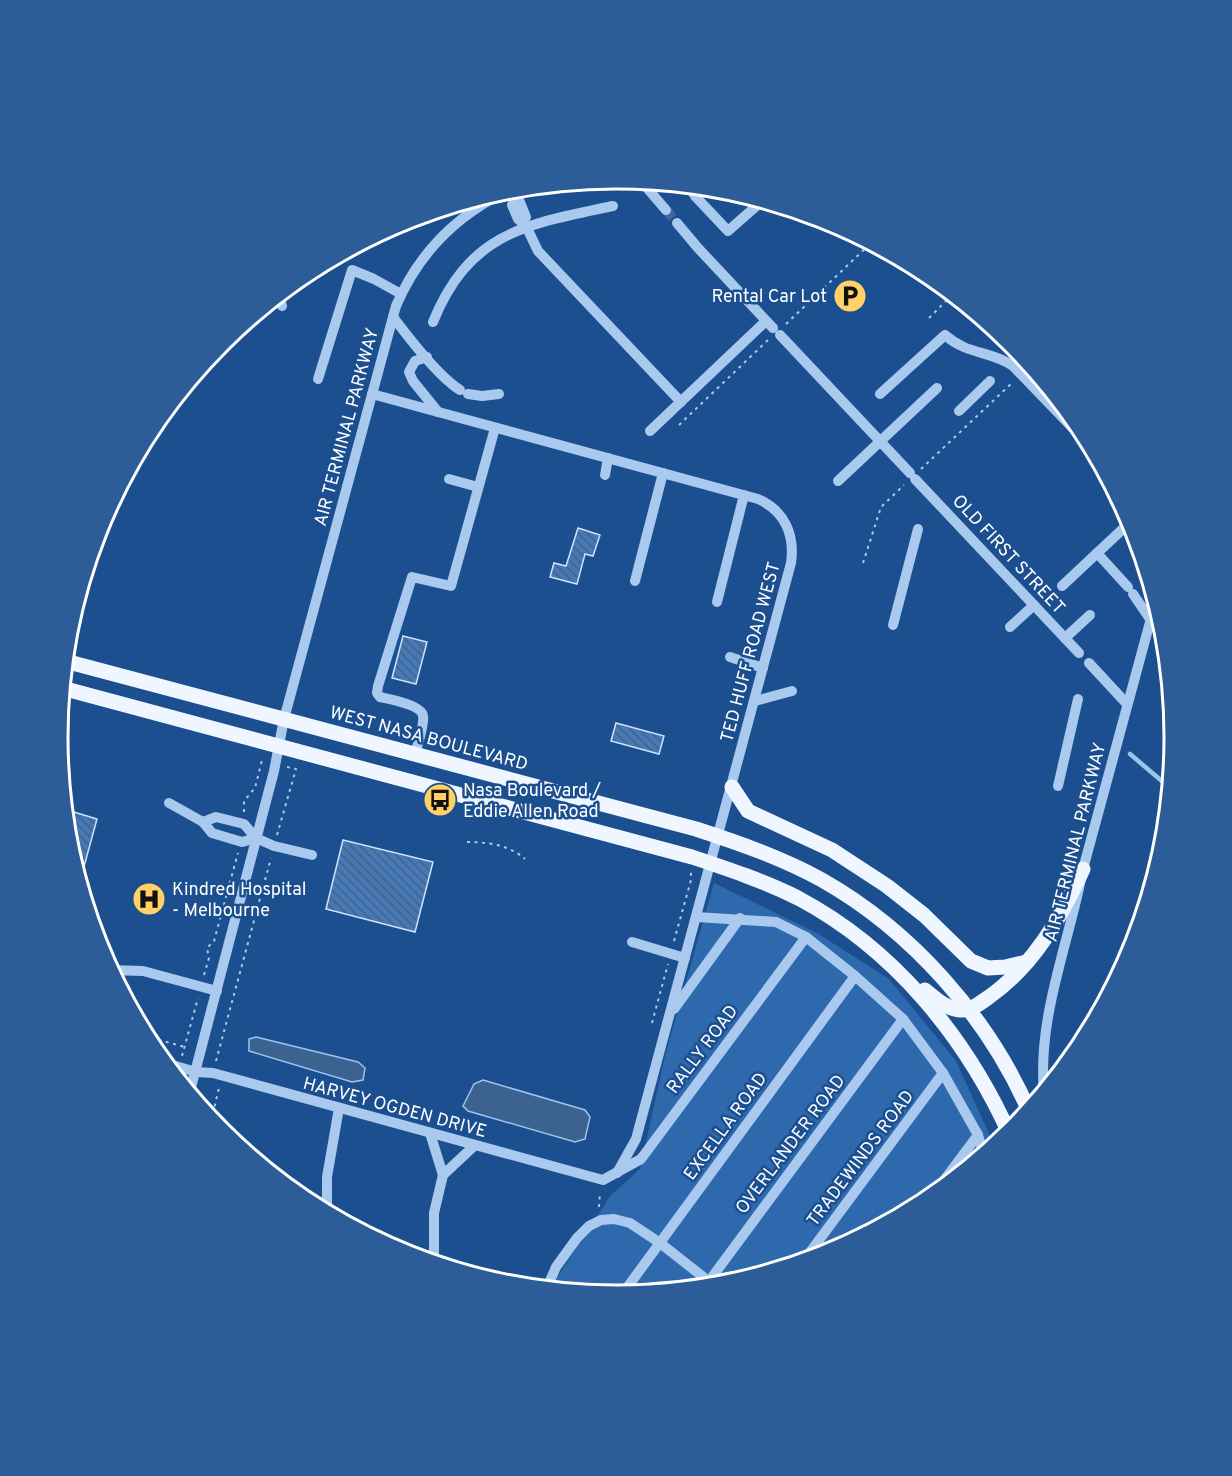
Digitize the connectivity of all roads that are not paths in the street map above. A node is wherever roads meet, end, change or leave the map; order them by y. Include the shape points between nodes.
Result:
1 (649, 191) edge
2 (694, 195) edge
3 (517, 199) edge
4 (481, 206) edge
5 (613, 206) dead end
6 (755, 207) edge
7 (666, 210) tunnel mouth
8 (525, 224) junction
9 (677, 224) tunnel mouth
10 (401, 294) junction
11 (393, 317) junction
12 (433, 322) dead end
13 (773, 328) junction
14 (427, 357) junction
15 (318, 379) dead end
16 (990, 381) dead end
17 (937, 388) dead end
18 (372, 394) junction
19 (499, 394) dead end
20 (880, 394) dead end
21 (681, 402) junction
22 (1055, 410) edge
23 (959, 411) dead end
24 (439, 412) junction
25 (495, 428) junction
26 (650, 431) dead end
27 (880, 442) junction
28 (608, 458) junction
29 (663, 473) junction
30 (604, 476) dead end
31 (449, 479) dead end
32 (838, 481) dead end
33 (478, 487) junction
34 (744, 495) junction
35 (918, 529) dead end
36 (1123, 529) edge
37 (1097, 553) junction
38 (635, 580) dead end
39 (1062, 586) dead end
40 (717, 602) dead end
41 (1034, 605) junction
42 (1090, 615) dead end
43 (1150, 619) joint
44 (893, 625) dead end
45 (1010, 627) dead end
46 (1065, 638) junction
47 (1079, 652) dead end
48 (730, 657) dead end
49 (73, 663) edge
50 (1089, 663) dead end
51 (763, 668) junction
52 (70, 690) edge
53 (792, 692) dead end
54 (1078, 699) dead end
55 (754, 701) junction
56 (1127, 704) junction
57 (284, 719) junction
58 (280, 746) junction
59 (415, 754) junction
60 (1058, 786) dead end
61 (732, 787) junction
62 (169, 803) dead end
63 (203, 822) junction
64 (718, 836) junction
65 (256, 838) junction
66 (312, 855) dead end
67 (710, 869) junction
68 (1083, 869) junction
69 (696, 917) junction
70 (740, 918) junction
71 (806, 937) junction
72 (632, 942) dead end
73 (685, 958) junction
74 (1027, 962) junction
75 (889, 963) junction
76 (119, 970) edge
77 (855, 976) junction
78 (217, 991) junction
79 (969, 1010) junction
80 (668, 1017) junction
81 (903, 1019) junction
82 (176, 1065) edge
83 (196, 1072) junction
84 (944, 1073) junction
85 (1043, 1081) edge
86 (192, 1085) edge
87 (1025, 1103) edge
88 (339, 1108) junction
89 (1005, 1125) edge
90 (430, 1133) junction
91 (978, 1135) junction
92 (474, 1146) junction
93 (981, 1147) edge
94 (617, 1173) junction
95 (443, 1174) junction
96 (949, 1174) edge
97 (327, 1204) edge
98 (660, 1243) junction
99 (812, 1250) edge
100 (434, 1255) edge
101 (716, 1277) edge
102 (702, 1280) edge
103 (549, 1282) edge
104 (629, 1286) edge

1 - 7 street
2 - 6 street via 729,231
3 - 8 street
4 - 10 street, AIR TERMINAL PARKWAY via 444,233
5 - 8 street
8 - 12 street via 464,268 445,294
8 - 21 street via 538,251
9 - 13 street, OLD FIRST STREET
10 - 11 street, AIR TERMINAL PARKWAY
10 - 15 street via 352,270
11 - 14 street
11 - 18 street, AIR TERMINAL PARKWAY
13 - 21 street
13 - 27 street, OLD FIRST STREET
14 - 19 street via 464,392
14 - 24 street via 415,361 409,372
16 - 23 street
17 - 27 street
18 - 24 street, TED HUFF ROAD WEST
18 - 57 street, AIR TERMINAL PARKWAY
20 - 22 street via 945,335 963,348 1013,366
21 - 26 street
24 - 25 street, TED HUFF ROAD WEST
25 - 28 street, TED HUFF ROAD WEST
25 - 33 street
27 - 32 street
27 - 41 street, OLD FIRST STREET
28 - 29 street, TED HUFF ROAD WEST
28 - 30 street
29 - 34 street, TED HUFF ROAD WEST
29 - 38 street
31 - 33 street
33 - 59 street via 451,586 412,577 378,686 380,697 421,711 424,717
34 - 40 street
34 - 51 street, TED HUFF ROAD WEST via 776,510 786,524 792,547
35 - 44 street
36 - 37 street
37 - 39 street
37 - 43 street
41 - 45 street
41 - 46 street, OLD FIRST STREET
42 - 46 street
43 - 56 street, AIR TERMINAL PARKWAY
46 - 47 street, OLD FIRST STREET
48 - 51 street
49 - 57 main road, WEST NASA BOULEVARD
50 - 56 street
51 - 55 street, TED HUFF ROAD WEST
52 - 58 main road
53 - 55 street
54 - 60 street
55 - 61 street, TED HUFF ROAD WEST
56 - 68 street, AIR TERMINAL PARKWAY
57 - 58 street, AIR TERMINAL PARKWAY
57 - 59 main road, WEST NASA BOULEVARD
58 - 65 street, AIR TERMINAL PARKWAY
58 - 67 main road
59 - 64 main road, WEST NASA BOULEVARD
61 - 64 street, TED HUFF ROAD WEST
61 - 74 main road via 748,811 832,850 887,886 924,915 971,962 997,968
62 - 63 street
63 - 65 street via 212,833 242,842
63 - 65 street via 216,817 244,824
64 - 67 street, TED HUFF ROAD WEST
64 - 79 main road, WEST NASA BOULEVARD via 804,871 852,900 919,954
65 - 66 street
65 - 78 street, AIR TERMINAL PARKWAY
67 - 69 street, TED HUFF ROAD WEST
67 - 75 main road via 764,882 799,899
68 - 74 main road via 1059,918
68 - 85 street, AIR TERMINAL PARKWAY via 1046,1020
69 - 70 street
69 - 73 street, TED HUFF ROAD WEST
70 - 71 street via 776,922
70 - 80 street
71 - 77 street
71 - 94 street, RALLY ROAD via 641,1159
72 - 73 street
73 - 80 street, TED HUFF ROAD WEST
74 - 79 main road
75 - 79 main road via 948,1007
75 - 89 main road via 959,1043
76 - 78 street via 143,971
77 - 81 street
77 - 98 street, EXCELLA ROAD
78 - 83 street, AIR TERMINAL PARKWAY
79 - 87 main road, WEST NASA BOULEVARD via 1006,1064
80 - 94 street, TED HUFF ROAD WEST via 636,1139
81 - 84 street
81 - 101 street, OVERLANDER ROAD
82 - 83 street, HARVEY OGDEN DRIVE
83 - 86 street, AIR TERMINAL PARKWAY
83 - 88 street, HARVEY OGDEN DRIVE
84 - 91 street
84 - 99 street, TRADEWINDS ROAD
88 - 90 street, HARVEY OGDEN DRIVE
88 - 97 street via 327,1177
90 - 92 street, HARVEY OGDEN DRIVE
90 - 95 street
91 - 93 street
91 - 96 street
92 - 94 street, HARVEY OGDEN DRIVE via 603,1180
92 - 95 street
95 - 100 street via 434,1213
98 - 102 street
98 - 103 street via 630,1223 602,1220 577,1238
98 - 104 street, EXCELLA ROAD

